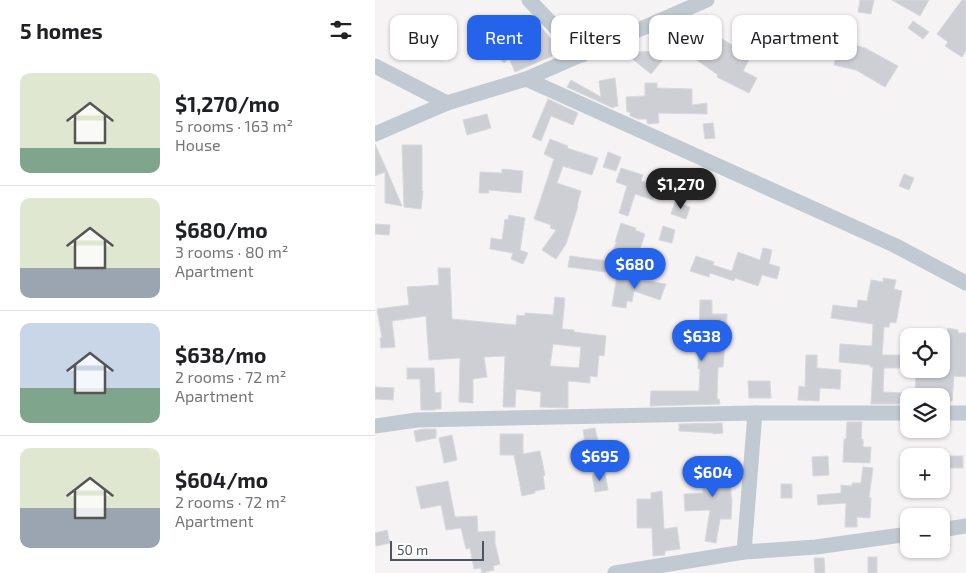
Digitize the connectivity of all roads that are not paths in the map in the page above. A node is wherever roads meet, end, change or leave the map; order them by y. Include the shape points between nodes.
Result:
1 (529, 0) edge
2 (707, 0) edge
3 (551, 23) edge
4 (639, 30) edge
5 (570, 60) edge
6 (375, 66) edge
7 (526, 79) junction
8 (447, 103) junction
9 (375, 134) edge
10 (966, 284) edge
11 (755, 413) junction
12 (900, 413) edge
13 (950, 413) edge
14 (966, 413) edge
15 (375, 426) edge
16 (966, 526) edge
17 (950, 529) edge
18 (900, 535) edge
19 (744, 552) junction
20 (615, 573) edge

1 - 3 street
2 - 4 street
5 - 7 street
6 - 8 street
7 - 8 street
7 - 10 street via 885,241
8 - 9 street
11 - 12 street
11 - 15 street via 417,420
11 - 19 street
13 - 14 street
16 - 17 street
18 - 19 street via 816,547
19 - 20 street

